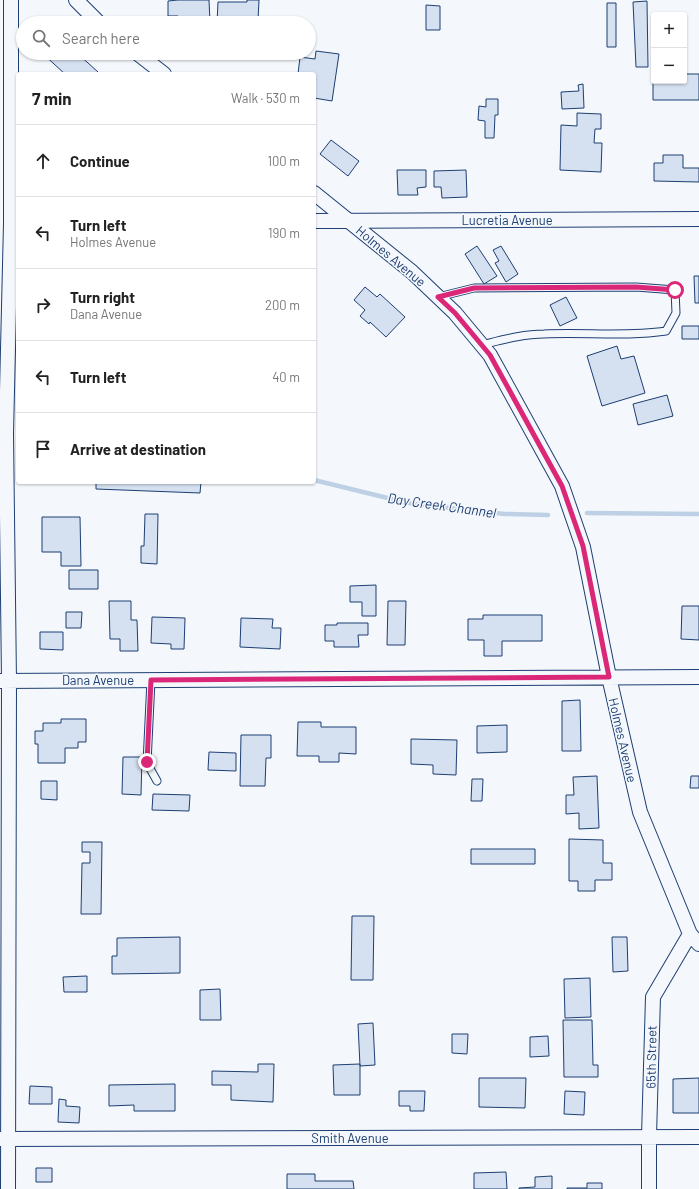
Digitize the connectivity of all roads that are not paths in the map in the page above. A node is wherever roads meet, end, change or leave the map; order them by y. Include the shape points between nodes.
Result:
1 (11, 0) edge
2 (76, 0) edge
3 (92, 16) edge
4 (146, 60) edge
5 (161, 72) edge
6 (316, 195) edge
7 (699, 219) edge
8 (316, 221) edge
9 (350, 221) junction
10 (10, 223) edge
11 (438, 297) junction
12 (481, 345) junction
13 (609, 677) junction
14 (699, 677) edge
15 (151, 680) junction
16 (5, 681) edge
17 (157, 781) dead end
18 (694, 939) edge
19 (649, 1136) junction
20 (699, 1137) edge
21 (4, 1139) edge
22 (8, 1189) edge
23 (649, 1189) edge

1 - 10 street
2 - 3 street
4 - 5 street
6 - 9 street, Holmes Avenue
7 - 9 street, Lucretia Avenue
8 - 9 street, Lucretia Avenue
9 - 11 street, Holmes Avenue
10 - 16 street
11 - 12 street, Holmes Avenue
11 - 12 lane via 474,288 636,287 675,290 676,313 666,331 646,334 543,334
12 - 13 street, Holmes Avenue via 490,355 562,486 583,546
13 - 14 street, Dana Avenue
13 - 15 street, Dana Avenue
13 - 18 street, Holmes Avenue via 640,812
15 - 16 street, Dana Avenue
15 - 17 lane via 147,762
16 - 21 street
18 - 19 street, 65th Street via 653,998
19 - 20 street, Smith Avenue
19 - 21 street, Smith Avenue
19 - 23 street, 65th Street
21 - 22 street

